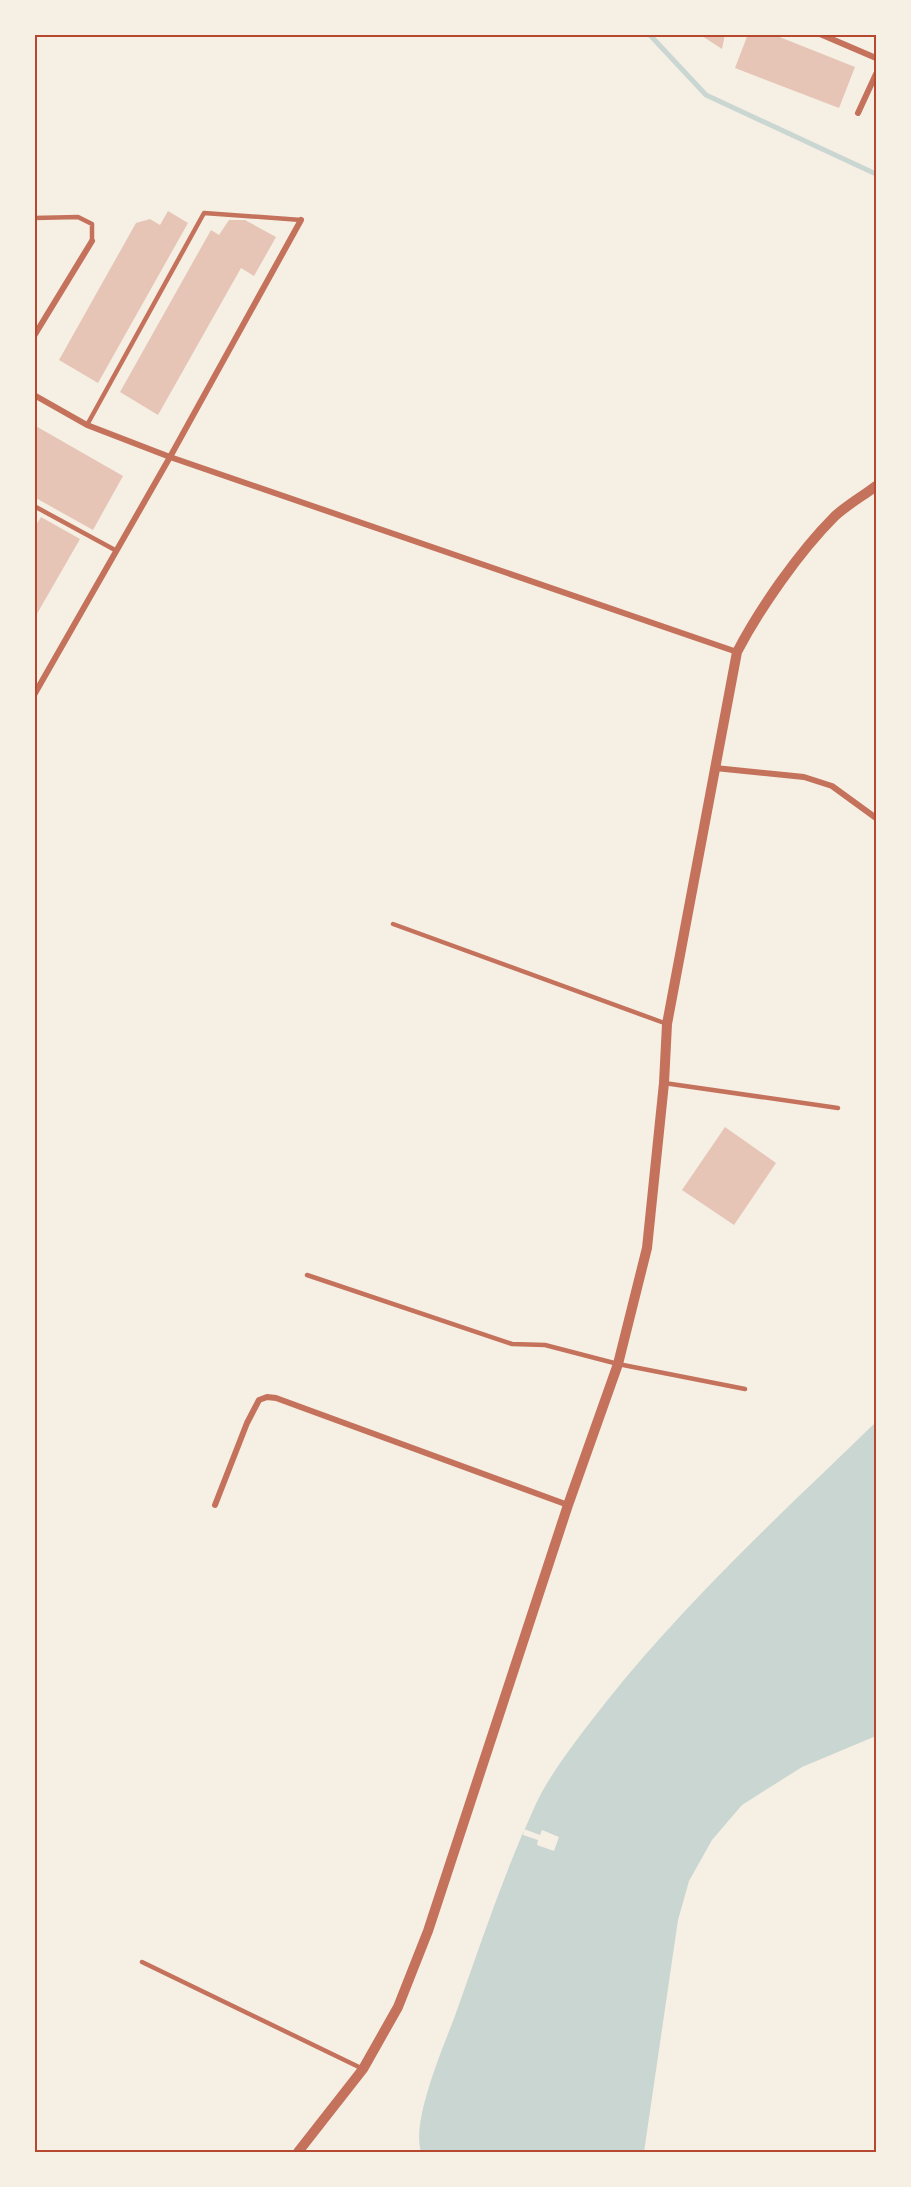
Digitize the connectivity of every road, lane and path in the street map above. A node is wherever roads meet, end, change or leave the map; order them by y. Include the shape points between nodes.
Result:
1 (820, 34) edge
2 (876, 57) edge
3 (876, 74) edge
4 (858, 114) dead end
5 (34, 218) edge
6 (301, 220) joint
7 (92, 241) joint
8 (34, 336) edge
9 (34, 395) edge
10 (87, 424) junction
11 (170, 457) junction
12 (876, 486) edge
13 (34, 506) edge
14 (116, 550) junction
15 (737, 652) junction
16 (34, 694) edge
17 (715, 768) junction
18 (876, 818) edge
19 (393, 924) dead end
20 (667, 1024) junction
21 (664, 1083) junction
22 (838, 1108) dead end
23 (307, 1275) dead end
24 (618, 1364) junction
25 (745, 1389) dead end
26 (214, 1505) dead end
27 (568, 1505) junction
28 (142, 1962) dead end
29 (363, 2069) junction
30 (298, 2152) edge

1 - 2 street
3 - 4 street
5 - 7 lane via 78,217 92,225
6 - 10 lane via 204,213
6 - 11 street
7 - 8 street
9 - 10 street
10 - 11 street
11 - 14 street
11 - 15 street
12 - 15 street via 836,516 798,560 753,622
13 - 14 lane
14 - 16 street
15 - 17 street
17 - 18 street via 804,777 832,786
17 - 20 street
19 - 20 lane
20 - 21 street
21 - 22 lane
21 - 24 street via 647,1248
23 - 24 lane via 512,1344 545,1345
24 - 25 lane
24 - 27 street
26 - 27 street via 247,1423 259,1400 267,1397
27 - 29 street via 428,1932 398,2007
28 - 29 lane
29 - 30 street

